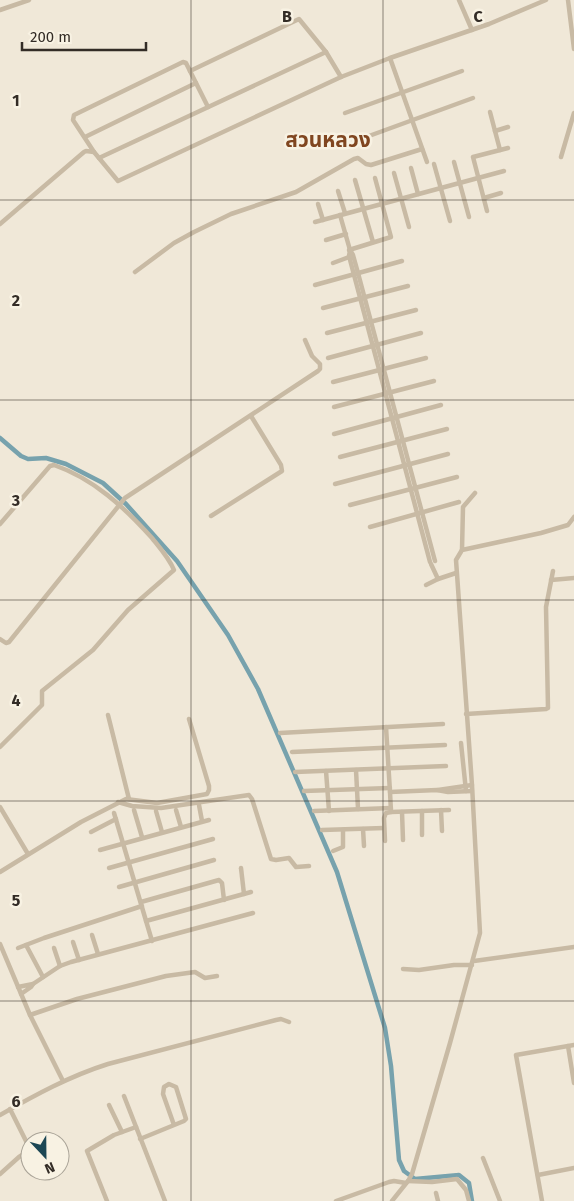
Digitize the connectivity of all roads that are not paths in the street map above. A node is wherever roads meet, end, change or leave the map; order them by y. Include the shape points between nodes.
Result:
1 (29, 0) edge
2 (459, 0) edge
3 (546, 0) edge
4 (568, 0) edge
5 (0, 10) edge
6 (472, 30) junction
7 (574, 49) edge
8 (326, 52) junction
9 (390, 58) junction
10 (190, 71) junction
11 (462, 71) dead end
12 (341, 77) junction
13 (196, 83) junction
14 (402, 92) junction
15 (473, 98) dead end
16 (208, 107) junction
17 (490, 112) dead end
18 (345, 113) dead end
19 (574, 113) edge
20 (412, 120) junction
21 (508, 127) dead end
22 (494, 131) junction
23 (85, 136) junction
24 (358, 140) dead end
25 (508, 148) dead end
26 (422, 149) junction
27 (500, 150) junction
28 (94, 152) junction
29 (561, 157) dead end
30 (99, 158) junction
31 (427, 162) dead end
32 (454, 162) dead end
33 (434, 164) dead end
34 (411, 168) dead end
35 (504, 171) dead end
36 (394, 173) dead end
37 (376, 178) dead end
38 (478, 178) junction
39 (355, 180) dead end
40 (459, 183) junction
41 (440, 188) junction
42 (338, 191) dead end
43 (502, 193) dead end
44 (418, 194) junction
45 (401, 198) junction
46 (484, 198) junction
47 (318, 204) dead end
48 (383, 204) junction
49 (363, 209) junction
50 (487, 211) dead end
51 (343, 214) junction
52 (468, 217) dead end
53 (323, 220) junction
54 (450, 221) dead end
55 (315, 222) dead end
56 (0, 224) edge
57 (409, 227) dead end
58 (346, 234) junction
59 (326, 240) dead end
60 (373, 242) junction
61 (350, 253) junction
62 (402, 261) dead end
63 (333, 262) dead end
64 (134, 272) dead end
65 (356, 274) junction
66 (315, 285) dead end
67 (408, 286) dead end
68 (363, 298) junction
69 (323, 308) dead end
70 (416, 310) dead end
71 (369, 322) junction
72 (327, 333) dead end
73 (422, 333) dead end
74 (305, 340) dead end
75 (375, 346) junction
76 (328, 358) dead end
77 (426, 358) dead end
78 (381, 370) junction
79 (434, 381) dead end
80 (333, 382) dead end
81 (387, 393) junction
82 (441, 405) dead end
83 (334, 408) dead end
84 (251, 416) junction
85 (394, 417) junction
86 (447, 429) dead end
87 (334, 434) dead end
88 (400, 441) junction
89 (448, 454) dead end
90 (340, 457) dead end
91 (406, 465) junction
92 (457, 477) dead end
93 (335, 484) dead end
94 (413, 489) junction
95 (475, 493) dead end
96 (122, 502) junction
97 (459, 502) dead end
98 (350, 505) dead end
99 (419, 513) junction
100 (211, 516) dead end
101 (574, 517) edge
102 (0, 524) edge
103 (370, 527) dead end
104 (462, 550) junction
105 (553, 571) dead end
106 (456, 573) junction
107 (574, 578) edge
108 (438, 579) junction
109 (551, 580) junction
110 (426, 585) dead end
111 (0, 639) edge
112 (466, 714) junction
113 (108, 715) dead end
114 (189, 719) dead end
115 (443, 724) dead end
116 (386, 727) junction
117 (280, 733) dead end
118 (461, 743) dead end
119 (445, 745) dead end
120 (0, 747) edge
121 (387, 747) junction
122 (292, 752) dead end
123 (446, 766) dead end
124 (388, 768) junction
125 (356, 770) junction
126 (326, 771) junction
127 (295, 772) dead end
128 (472, 785) junction
129 (466, 788) junction
130 (357, 790) junction
131 (390, 790) junction
132 (304, 791) dead end
133 (328, 791) junction
134 (472, 791) junction
135 (128, 798) junction
136 (117, 802) junction
137 (199, 805) dead end
138 (0, 807) edge
139 (358, 809) junction
140 (134, 810) dead end
141 (176, 810) dead end
142 (391, 810) junction
143 (441, 810) junction
144 (449, 810) dead end
145 (156, 811) dead end
146 (314, 811) dead end
147 (329, 811) junction
148 (422, 811) junction
149 (114, 812) dead end
150 (402, 812) junction
151 (116, 819) junction
152 (209, 820) dead end
153 (202, 821) junction
154 (181, 827) junction
155 (384, 828) junction
156 (363, 829) junction
157 (322, 830) dead end
158 (343, 830) junction
159 (91, 832) dead end
160 (162, 832) junction
161 (442, 832) dead end
162 (422, 836) dead end
163 (142, 837) junction
164 (214, 839) dead end
165 (403, 840) dead end
166 (384, 841) dead end
167 (123, 843) junction
168 (364, 846) dead end
169 (100, 850) dead end
170 (332, 851) dead end
171 (28, 854) junction
172 (214, 860) dead end
173 (129, 862) junction
174 (309, 866) dead end
175 (109, 868) dead end
176 (241, 868) dead end
177 (0, 872) edge
178 (135, 882) junction
179 (119, 887) dead end
180 (251, 892) dead end
181 (244, 894) junction
182 (224, 900) junction
183 (142, 904) junction
184 (253, 914) dead end
185 (146, 922) junction
186 (92, 935) dead end
187 (152, 941) junction
188 (73, 942) dead end
189 (0, 944) edge
190 (26, 945) junction
191 (574, 947) edge
192 (18, 948) dead end
193 (54, 948) dead end
194 (98, 954) junction
195 (79, 960) junction
196 (473, 963) junction
197 (60, 966) junction
198 (403, 969) dead end
199 (217, 976) dead end
200 (43, 977) junction
201 (33, 984) junction
202 (18, 988) junction
203 (21, 994) junction
204 (30, 1015) junction
205 (289, 1022) dead end
206 (574, 1045) edge
207 (568, 1046) junction
208 (64, 1081) junction
209 (574, 1083) edge
210 (124, 1096) dead end
211 (110, 1105) dead end
212 (10, 1109) junction
213 (0, 1115) edge
214 (174, 1125) junction
215 (136, 1127) junction
216 (21, 1131) edge
217 (122, 1132) junction
218 (140, 1139) junction
219 (20, 1156) edge
220 (483, 1158) dead end
221 (574, 1168) edge
222 (0, 1174) edge
223 (538, 1175) junction
224 (408, 1181) junction
225 (436, 1193) dead end
226 (107, 1201) edge
227 (165, 1201) edge
228 (336, 1201) edge
229 (392, 1201) edge
230 (438, 1201) edge
231 (469, 1201) edge
232 (500, 1201) edge
233 (542, 1201) edge

1 - 5 street
2 - 6 street
3 - 6 street
4 - 7 street
6 - 9 street
8 - 10 street via 299,19
8 - 12 street
8 - 16 street
9 - 12 street
9 - 14 street
10 - 13 street
10 - 23 street via 183,62 74,115 73,120
11 - 14 street
12 - 30 street via 118,181
13 - 16 street
13 - 23 street
14 - 18 street
14 - 20 street
15 - 20 street
16 - 30 street
17 - 22 street
19 - 29 street
20 - 24 street
20 - 26 street
21 - 22 street
22 - 27 street
23 - 28 street
25 - 27 street
26 - 31 street
26 - 64 street via 371,165 354,159 288,196 231,214 194,232
27 - 38 street via 474,158
28 - 30 street
28 - 56 street via 84,152
32 - 40 street
33 - 41 street
34 - 44 street
35 - 38 street
36 - 45 street
37 - 48 street
38 - 40 street
38 - 46 street
39 - 49 street
40 - 41 street
40 - 52 street
41 - 44 street
41 - 54 street
42 - 51 street
43 - 46 street
44 - 45 street
45 - 48 street
45 - 57 street
46 - 50 street
47 - 53 street
48 - 49 street
48 - 60 street via 391,235
49 - 51 street
49 - 60 street
51 - 53 street
51 - 58 street
53 - 55 street
58 - 59 street
58 - 61 street
60 - 61 street
61 - 63 street
61 - 65 street
62 - 65 street
65 - 66 street
65 - 68 street
67 - 68 street
68 - 69 street
68 - 71 street
70 - 71 street
71 - 72 street
71 - 75 street
73 - 75 street
74 - 84 street via 320,369
75 - 76 street
75 - 78 street
77 - 78 street
78 - 80 street
78 - 81 street
79 - 81 street
81 - 83 street
81 - 85 street
82 - 85 street
84 - 96 street
84 - 100 street via 282,471
85 - 87 street
85 - 88 street
86 - 88 street
88 - 90 street
88 - 91 street
89 - 91 street
91 - 93 street
91 - 94 street
92 - 94 street
94 - 98 street
94 - 99 street
95 - 104 street via 463,507
96 - 102 street via 87,480 54,465
96 - 111 street via 9,642
96 - 120 street via 166,556 174,571 128,610 93,650 42,691 42,705
97 - 99 street
99 - 103 street
99 - 108 street
101 - 104 street via 568,525 541,533
104 - 106 street via 456,560
105 - 109 street
106 - 108 street
106 - 112 street
107 - 109 street
108 - 110 street
109 - 112 street via 546,607 548,708
112 - 128 street
113 - 135 street
114 - 135 street via 208,792 202,796 157,803
115 - 116 street
116 - 117 street
116 - 121 street
118 - 129 street
119 - 121 street
121 - 122 street
121 - 124 street
123 - 124 street
124 - 125 street
124 - 131 street
125 - 126 street
125 - 130 street
126 - 127 street
126 - 133 street
128 - 129 street
128 - 134 street
129 - 131 street
129 - 134 street
130 - 131 street
130 - 133 street
130 - 139 street
131 - 142 street
132 - 133 street
133 - 147 street
134 - 196 street via 481,925
135 - 136 street
136 - 171 street
136 - 174 street via 161,808 249,795 271,858 289,858 296,866
137 - 153 street
138 - 171 street
139 - 142 street
139 - 147 street
140 - 163 street
141 - 154 street
142 - 150 street
142 - 155 street via 385,815
143 - 144 street
143 - 148 street
143 - 161 street
145 - 160 street
146 - 147 street
148 - 150 street
148 - 162 street
149 - 151 street
150 - 165 street
151 - 159 street
151 - 167 street
152 - 153 street
153 - 154 street
154 - 160 street
155 - 156 street
155 - 166 street
156 - 158 street
156 - 168 street
157 - 158 street
158 - 170 street via 343,847
160 - 163 street
163 - 167 street
164 - 173 street
167 - 169 street
167 - 173 street
171 - 177 street
172 - 178 street
173 - 175 street
173 - 178 street
176 - 181 street
178 - 179 street
178 - 183 street
180 - 181 street
181 - 182 street
182 - 183 street via 219,880
182 - 185 street
183 - 185 street
183 - 190 street
184 - 187 street
185 - 187 street
186 - 194 street
187 - 194 street
188 - 195 street
189 - 202 street
190 - 192 street
190 - 200 street
191 - 196 street
193 - 197 street
194 - 195 street
195 - 197 street
196 - 198 street
196 - 224 street
197 - 200 street
199 - 204 street via 205,978 195,972 166,976 77,998
200 - 201 street
201 - 202 street
201 - 203 street
202 - 203 street
203 - 204 street
204 - 208 street
205 - 208 street via 276,1020 108,1064
206 - 207 street
207 - 209 street
207 - 223 street via 516,1055
208 - 212 street
210 - 215 street
211 - 217 street
212 - 213 street
212 - 216 street
214 - 214 street via 163,1094 164,1087 169,1084 176,1087 186,1117
214 - 218 street
215 - 217 street
215 - 218 street
217 - 226 street via 86,1152
218 - 227 street
219 - 222 street
220 - 232 street
221 - 223 street
223 - 233 street
224 - 228 street via 389,1182
224 - 229 street
224 - 231 street via 457,1179 466,1190
225 - 230 street

